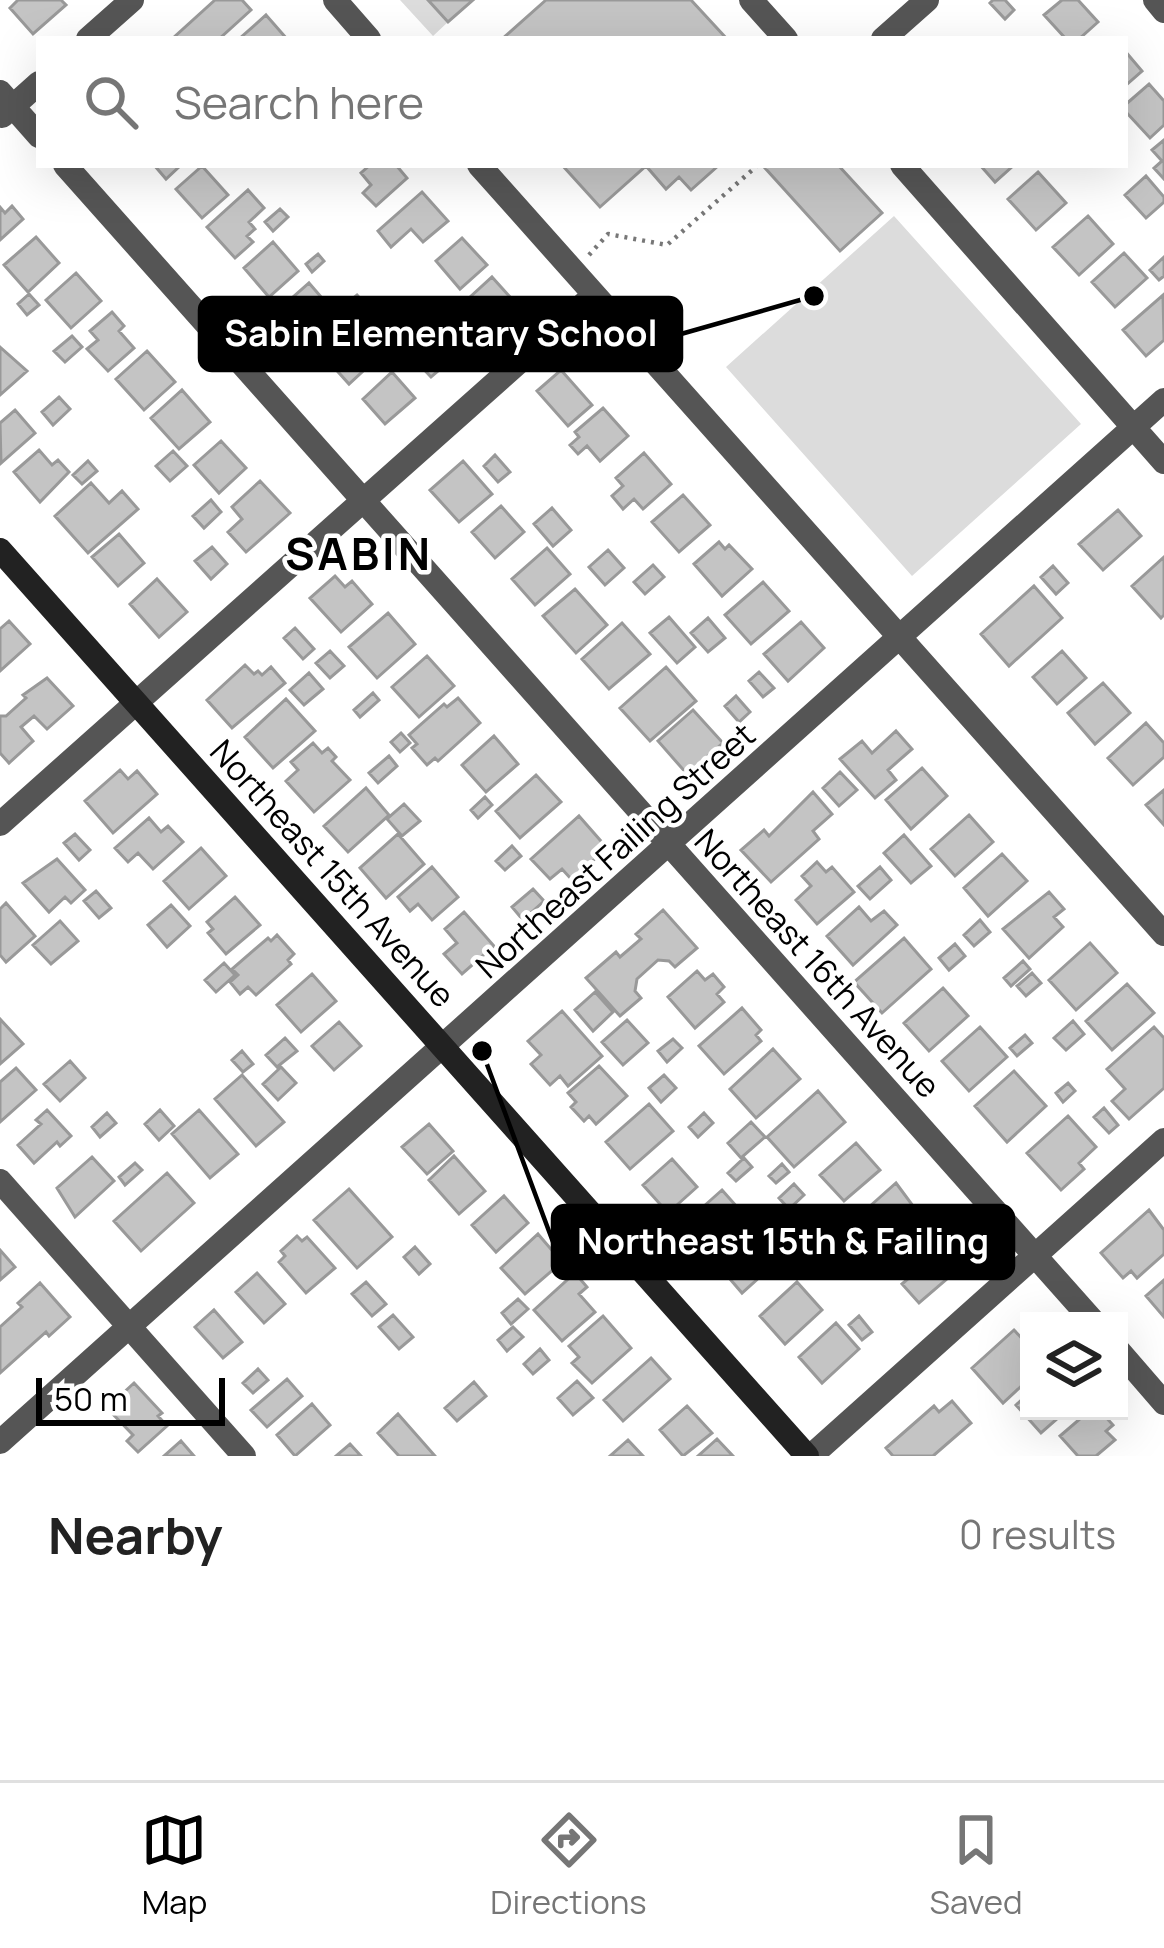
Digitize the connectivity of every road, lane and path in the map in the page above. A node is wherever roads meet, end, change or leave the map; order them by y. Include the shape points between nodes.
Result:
1 (132, 0) edge
2 (335, 0) edge
3 (752, 0) edge
4 (927, 0) edge
5 (1154, 0) edge
6 (1164, 10) edge
7 (91, 36) edge
8 (366, 36) edge
9 (783, 36) edge
10 (886, 36) edge
11 (36, 84) edge
12 (4, 105) edge
13 (36, 133) edge
14 (67, 168) edge
15 (482, 168) edge
16 (755, 168) edge
17 (905, 168) edge
18 (573, 273) junction
19 (594, 295) junction
20 (1164, 400) edge
21 (1133, 427) junction
22 (1164, 461) edge
23 (361, 500) junction
24 (0, 550) edge
25 (901, 638) junction
26 (137, 703) junction
27 (0, 824) edge
28 (669, 845) junction
29 (1164, 934) edge
30 (444, 1048) junction
31 (1164, 1140) edge
32 (0, 1181) edge
33 (1035, 1255) junction
34 (1085, 1312) edge
35 (129, 1326) junction
36 (1128, 1361) edge
37 (1164, 1403) edge
38 (0, 1442) edge
39 (244, 1456) edge
40 (809, 1456) edge

1 - 7 street
2 - 8 street
3 - 9 street
4 - 10 street
5 - 6 street
11 - 12 street
12 - 13 street
14 - 23 street, Northeast 16th Avenue
15 - 18 street
16 - 18 path via 667,245 608,234
17 - 21 street
18 - 19 street
19 - 23 street
19 - 25 street
20 - 21 street, Northeast Failing Street
21 - 22 street
21 - 25 street, Northeast Failing Street
23 - 26 street
23 - 28 street, Northeast 16th Avenue
24 - 26 street, Northeast 15th Avenue
25 - 28 street, Northeast Failing Street
25 - 29 street
26 - 27 street
26 - 30 street, Northeast 15th Avenue
28 - 30 street, Northeast Failing Street
28 - 33 street, Northeast 16th Avenue
30 - 35 street, Northeast Failing Street
30 - 40 street, Northeast 15th Avenue
31 - 33 street
32 - 35 street
33 - 34 street, Northeast 16th Avenue
33 - 40 street
35 - 38 street, Northeast Failing Street
35 - 39 street
36 - 37 street

